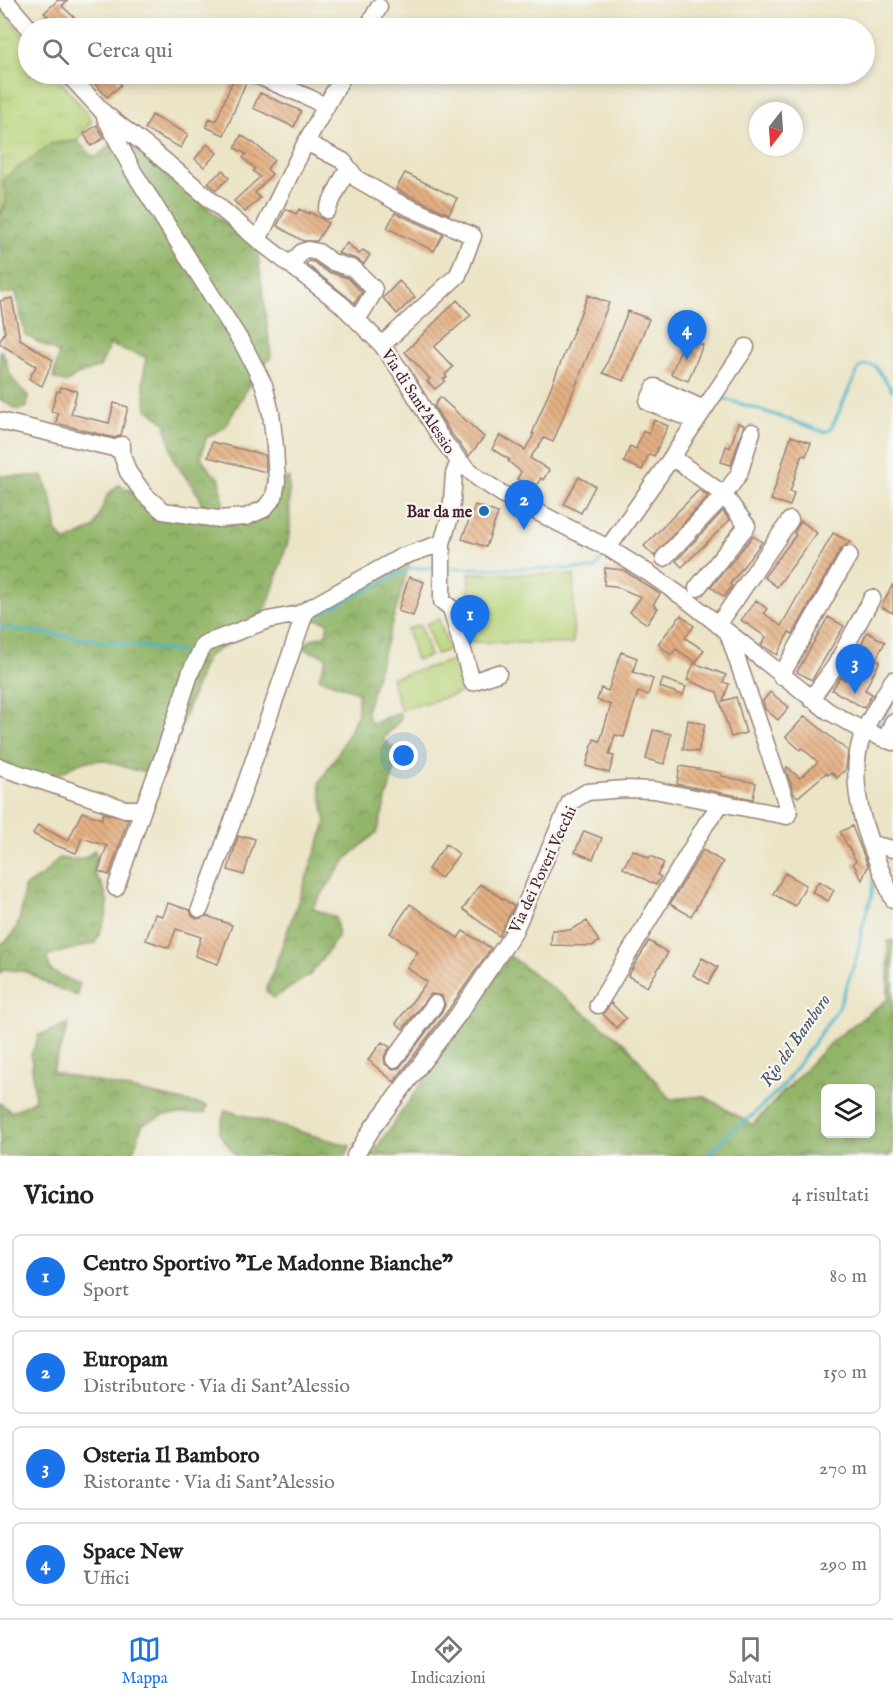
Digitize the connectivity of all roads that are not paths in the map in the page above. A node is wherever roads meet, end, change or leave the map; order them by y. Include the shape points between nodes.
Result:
1 (5, 0) edge
2 (379, 7) dead end
3 (20, 18) edge
4 (373, 18) edge
5 (77, 84) edge
6 (277, 84) edge
7 (339, 84) edge
8 (326, 107) junction
9 (104, 114) junction
10 (306, 142) junction
11 (348, 168) junction
12 (327, 210) dead end
13 (258, 240) junction
14 (290, 265) junction
15 (357, 320) junction
16 (382, 345) junction
17 (746, 347) dead end
18 (0, 421) edge
19 (752, 432) dead end
20 (672, 457) junction
21 (459, 461) junction
22 (724, 495) junction
23 (790, 520) dead end
24 (442, 543) junction
25 (608, 548) junction
26 (849, 555) dead end
27 (664, 558) dead end
28 (698, 588) dead end
29 (872, 598) dead end
30 (306, 610) junction
31 (723, 629) junction
32 (498, 673) dead end
33 (781, 676) junction
34 (893, 680) edge
35 (811, 699) junction
36 (893, 722) edge
37 (864, 731) junction
38 (889, 741) edge
39 (1, 771) edge
40 (721, 804) junction
41 (143, 809) junction
42 (873, 849) junction
43 (893, 849) edge
44 (893, 861) edge
45 (116, 888) dead end
46 (893, 899) edge
47 (200, 909) dead end
48 (435, 1004) dead end
49 (598, 1005) dead end
50 (394, 1059) dead end
51 (355, 1156) edge

1 - 3 street
2 - 4 street
5 - 9 street, Via di Sant'Alessio
6 - 8 street
7 - 8 street
8 - 10 street
9 - 13 street, Via di Sant'Alessio
9 - 18 street via 134,171 264,385 275,447 274,497 264,509 246,517 218,519 164,511 145,495 128,472 122,447
10 - 11 street via 343,161
10 - 13 street
11 - 12 street
11 - 16 street via 357,179 397,202 473,236 458,274
13 - 14 street, Via di Sant'Alessio
14 - 15 street, Via di Sant'Alessio
14 - 15 street via 308,250 354,269 374,289
15 - 16 street, Via di Sant'Alessio
16 - 21 street, Via di Sant'Alessio
17 - 20 street
19 - 22 street via 739,474
20 - 22 street
20 - 25 street
21 - 24 street
21 - 25 street, Via di Sant'Alessio via 504,495
22 - 27 street
22 - 28 street via 747,526
23 - 31 street
24 - 30 street via 401,557
24 - 32 street via 442,601 451,608 472,682
25 - 31 street, Via di Sant'Alessio
26 - 33 street
29 - 35 street via 836,666
30 - 41 street via 204,644 191,670
30 - 47 street
31 - 33 street, Via di Sant'Alessio
31 - 40 street, Via dei Poveri Vecchi via 789,811 787,816 781,816
33 - 35 street, Via di Sant'Alessio
34 - 37 street
35 - 37 street, Via di Sant'Alessio
36 - 38 street
37 - 38 street, Via di Sant'Alessio
37 - 42 street via 856,770 860,807
39 - 41 street via 125,809
40 - 49 street
40 - 51 street, Via dei Poveri Vecchi via 654,790 625,789 587,792 570,802 513,934
41 - 45 street
42 - 43 street
42 - 44 street
42 - 46 street
48 - 50 street

